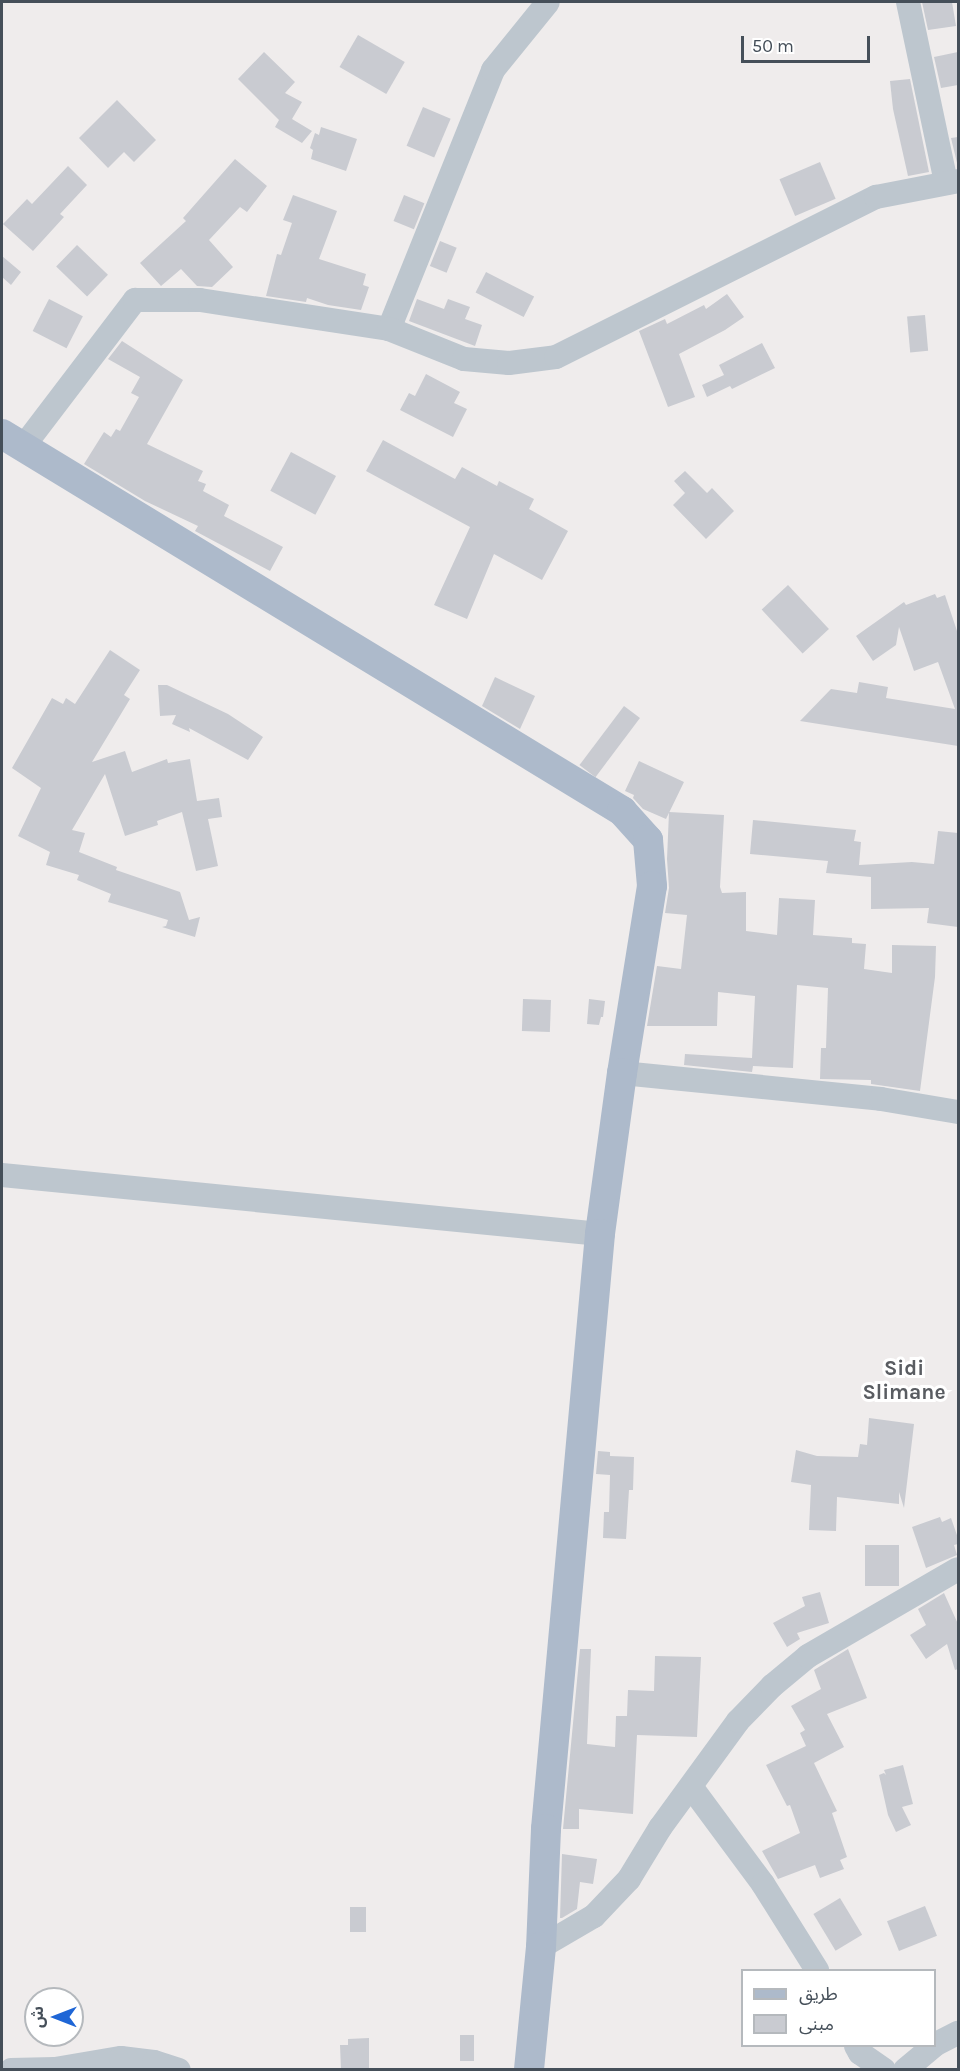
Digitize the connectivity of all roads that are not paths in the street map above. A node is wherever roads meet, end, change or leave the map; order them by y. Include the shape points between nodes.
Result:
1 (548, 2) edge
2 (908, 2) edge
3 (952, 182) edge
4 (389, 329) junction
5 (13, 441) edge
6 (622, 1073) junction
7 (958, 1112) edge
8 (2, 1175) edge
9 (600, 1234) junction
10 (958, 1569) edge
11 (692, 1788) junction
12 (541, 1947) junction
13 (816, 1969) edge
14 (958, 2033) edge
15 (936, 2044) edge
16 (857, 2047) edge
17 (932, 2047) edge
18 (11, 2070) edge
19 (179, 2070) edge
20 (529, 2070) edge
21 (884, 2070) edge
22 (905, 2070) edge

1 - 4 street via 493,70
2 - 3 street
3 - 4 street via 876,197 556,357 508,363 464,359
4 - 5 street via 200,300 135,300
5 - 6 main road via 622,811 648,840 652,886
6 - 7 street via 881,1099
6 - 9 main road
8 - 9 street
9 - 12 main road via 546,1829
10 - 11 street via 808,1656 738,1721
11 - 12 street via 660,1828 629,1879 594,1916
11 - 13 street via 763,1884
12 - 20 main road
14 - 15 street
16 - 21 street
17 - 22 street
18 - 19 street via 55,2069 121,2058

